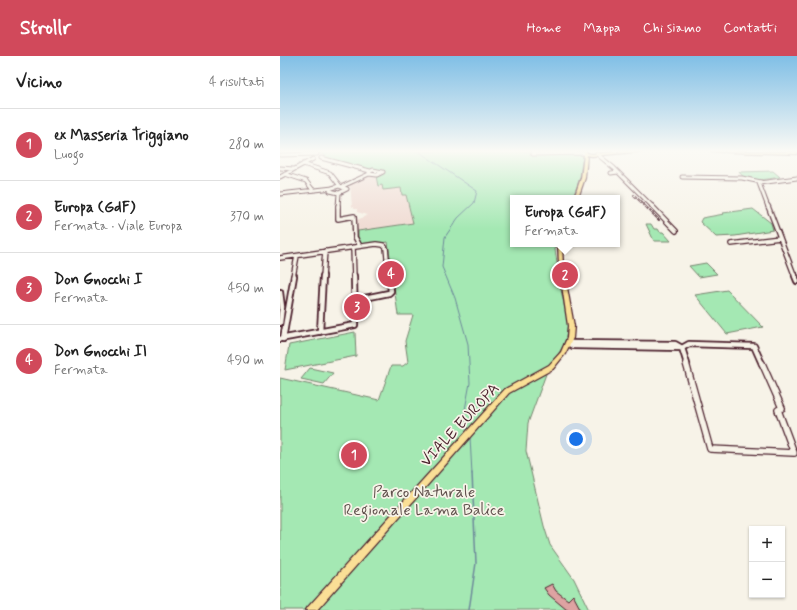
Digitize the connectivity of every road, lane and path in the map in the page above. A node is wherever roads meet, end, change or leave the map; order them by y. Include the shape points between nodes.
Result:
1 (295, 177) edge
2 (334, 177) edge
3 (361, 177) edge
4 (583, 177) edge
5 (623, 177) edge
6 (682, 177) dead end
7 (797, 178) edge
8 (761, 182) junction
9 (341, 186) junction
10 (334, 188) junction
11 (313, 190) junction
12 (330, 191) junction
13 (338, 193) junction
14 (577, 195) edge
15 (280, 196) edge
16 (676, 231) dead end
17 (780, 238) junction
18 (732, 244) dead end
19 (360, 246) junction
20 (354, 247) junction
21 (560, 247) edge
22 (325, 252) junction
23 (297, 256) junction
24 (280, 258) edge
25 (797, 281) edge
26 (280, 292) edge
27 (355, 300) junction
28 (280, 323) edge
29 (320, 332) junction
30 (281, 339) edge
31 (568, 343) junction
32 (682, 348) junction
33 (311, 610) edge

1 - 11 street via 303,179
2 - 9 street
3 - 9 street
4 - 14 main road
5 - 16 street
6 - 8 street via 742,178
7 - 8 street
8 - 17 street via 759,185
9 - 10 street
9 - 13 street via 347,189
10 - 11 street
10 - 12 street
11 - 15 street
12 - 13 street
12 - 15 street
13 - 19 street via 338,219 354,216 355,238
17 - 18 street
17 - 25 street
19 - 20 street
19 - 27 street via 376,244 385,247 391,291
20 - 22 street
20 - 27 street
21 - 31 main road, VIALE EUROPA via 571,326
22 - 23 street
22 - 29 street
23 - 24 street
23 - 30 street
26 - 28 street
27 - 29 street via 355,325
29 - 30 street
31 - 32 street via 573,346
31 - 33 main road, VIALE EUROPA via 551,367 507,391 479,420
32 - 32 street via 710,449 794,453 778,410 782,408 754,346 689,344

